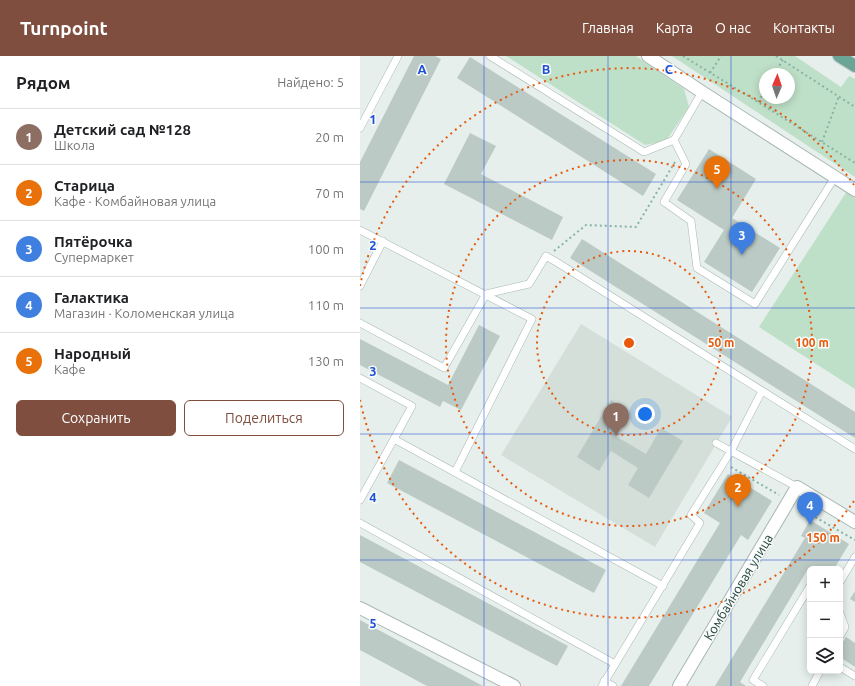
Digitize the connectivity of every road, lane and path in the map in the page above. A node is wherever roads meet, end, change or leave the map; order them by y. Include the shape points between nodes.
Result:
1 (398, 56) edge
2 (490, 56) edge
3 (648, 56) edge
4 (683, 56) edge
5 (721, 56) edge
6 (776, 56) edge
7 (839, 56) edge
8 (783, 60) junction
9 (855, 66) edge
10 (778, 68) edge
11 (710, 72) junction
12 (702, 92) junction
13 (839, 96) junction
14 (758, 102) joint
15 (855, 107) edge
16 (360, 128) edge
17 (674, 140) junction
18 (822, 142) junction
19 (680, 152) junction
20 (855, 163) edge
21 (835, 177) junction
22 (855, 190) edge
23 (360, 230) edge
24 (383, 241) junction
25 (547, 257) junction
26 (360, 286) edge
27 (486, 294) junction
28 (360, 323) edge
29 (360, 378) edge
30 (762, 391) junction
31 (394, 439) junction
32 (716, 443) dead end
33 (855, 449) edge
34 (731, 451) junction
35 (455, 472) junction
36 (797, 487) junction
37 (360, 500) edge
38 (855, 522) edge
39 (360, 523) edge
40 (855, 558) edge
41 (843, 577) edge
42 (663, 586) junction
43 (807, 591) edge
44 (360, 608) edge
45 (843, 621) edge
46 (843, 631) edge
47 (615, 664) junction
48 (843, 669) edge
49 (818, 674) edge
50 (855, 676) edge
51 (603, 684) edge
52 (514, 686) edge
53 (613, 686) edge
54 (679, 686) edge
55 (763, 686) edge
56 (812, 686) edge

1 - 16 lane
2 - 17 lane via 644,152
3 - 12 street
4 - 11 path
5 - 11 path
6 - 8 path
7 - 9 main road
8 - 10 path
8 - 13 path
11 - 14 path
12 - 17 lane
12 - 21 street
13 - 15 path
13 - 18 path
14 - 18 path
17 - 19 lane
18 - 20 path
19 - 21 lane via 686,164 664,202 691,221 697,268 755,304
19 - 25 path via 636,227 586,225
21 - 22 street
23 - 24 lane
24 - 26 lane
24 - 27 lane
25 - 27 lane via 529,284
25 - 30 lane
27 - 28 lane via 444,368
27 - 35 lane via 532,319
29 - 31 lane via 412,406
30 - 33 lane
30 - 34 lane
31 - 35 lane
31 - 37 lane
32 - 34 lane
34 - 36 lane
34 - 42 lane via 691,515 700,523
35 - 42 lane
36 - 38 street
36 - 54 street, Комбайновая улица
39 - 47 lane
40 - 41 lane
42 - 47 lane
43 - 55 lane via 753,680
44 - 52 street
45 - 46 lane
47 - 51 lane
48 - 50 lane
49 - 56 lane
51 - 53 lane

